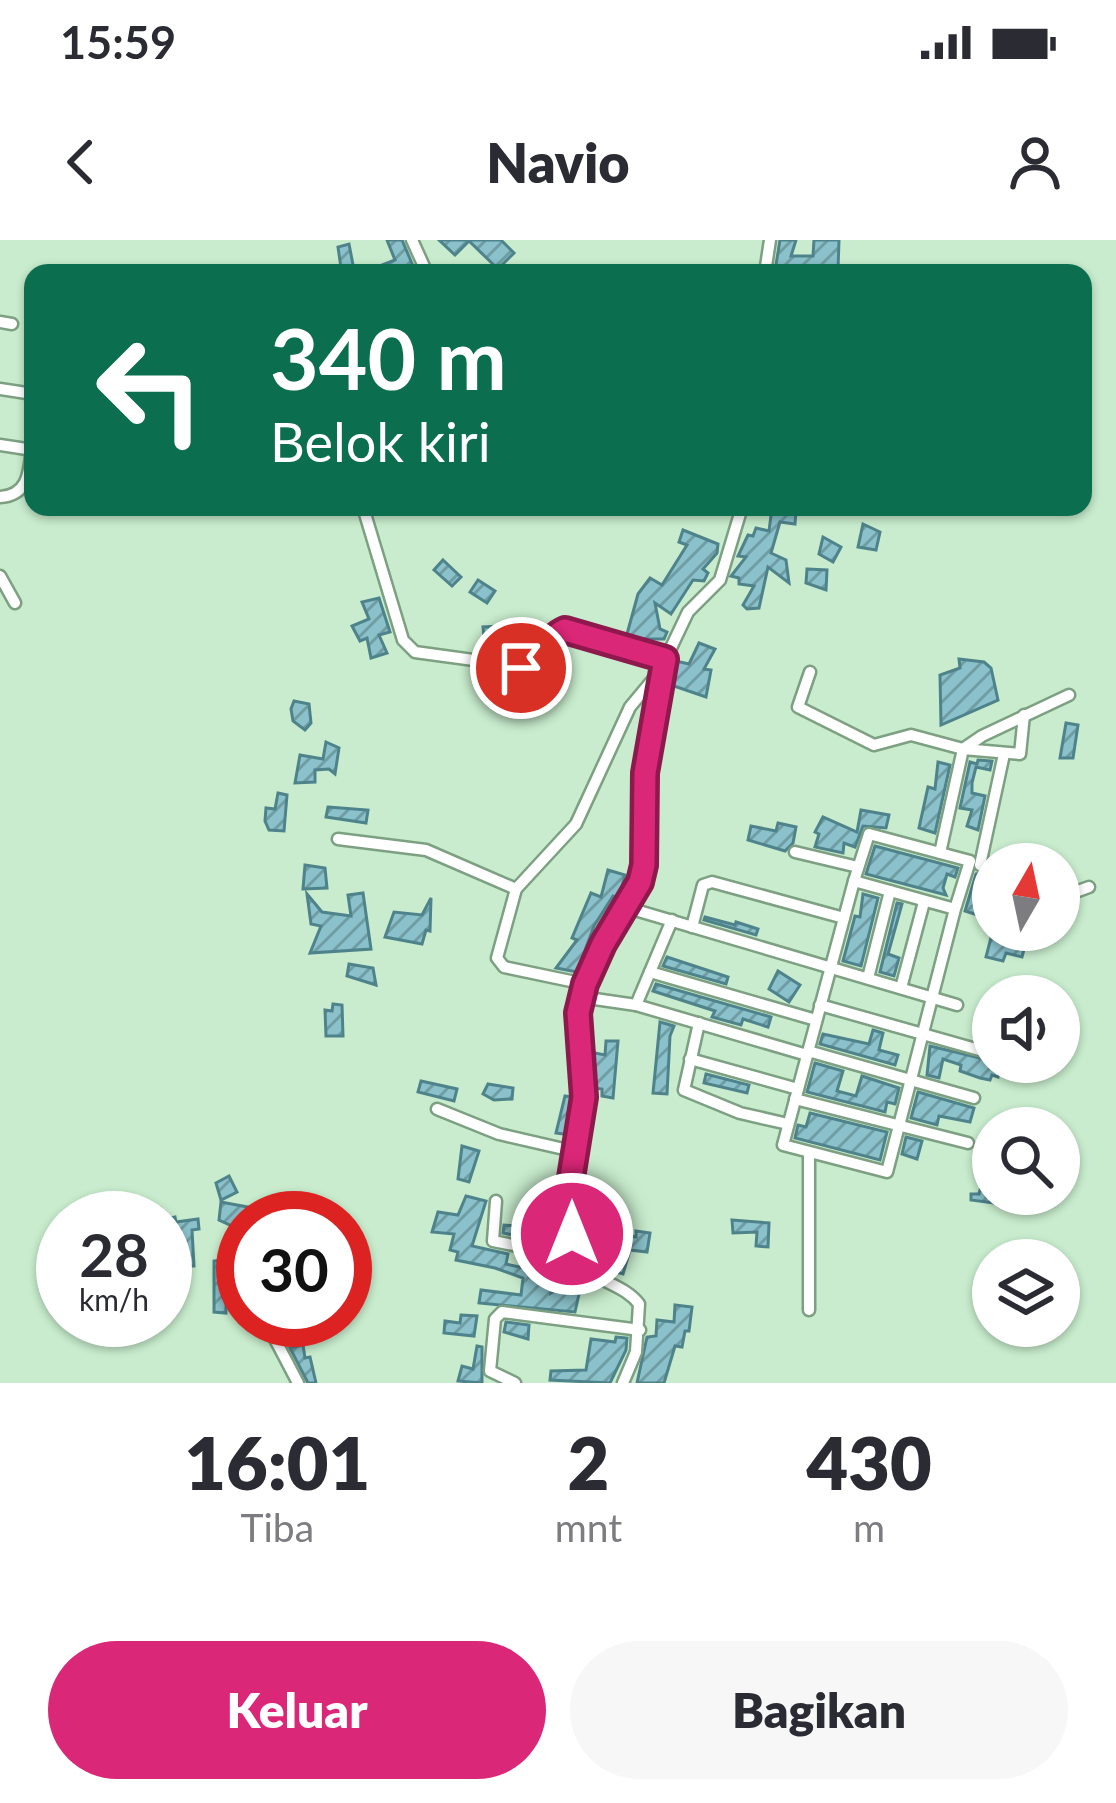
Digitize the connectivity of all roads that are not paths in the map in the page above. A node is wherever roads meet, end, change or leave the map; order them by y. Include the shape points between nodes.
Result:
1 (366, 516) edge
2 (739, 516) edge
3 (0, 575) edge
4 (15, 603) dead end
5 (663, 665) junction
6 (810, 672) dead end
7 (1069, 695) dead end
8 (1024, 716) junction
9 (963, 749) junction
10 (1004, 754) junction
11 (338, 839) dead end
12 (980, 843) edge
13 (795, 852) dead end
14 (940, 853) junction
15 (972, 861) edge
16 (858, 867) junction
17 (972, 870) edge
18 (854, 881) junction
19 (1089, 887) dead end
20 (516, 889) junction
21 (890, 890) junction
22 (1080, 890) edge
23 (924, 902) junction
24 (626, 907) junction
25 (956, 910) junction
26 (844, 918) junction
27 (672, 920) junction
28 (692, 926) junction
29 (831, 967) junction
30 (650, 971) junction
31 (868, 978) junction
32 (901, 988) junction
33 (583, 991) junction
34 (934, 998) junction
35 (636, 1004) junction
36 (820, 1005) junction
37 (957, 1005) dead end
38 (816, 1020) junction
39 (699, 1023) junction
40 (924, 1036) junction
41 (972, 1048) edge
42 (807, 1053) junction
43 (690, 1059) junction
44 (912, 1081) junction
45 (796, 1094) junction
46 (974, 1098) dead end
47 (437, 1109) dead end
48 (788, 1124) junction
49 (900, 1126) junction
50 (968, 1143) dead end
51 (577, 1152) junction
52 (809, 1153) junction
53 (496, 1201) dead end
54 (578, 1258) junction
55 (809, 1310) dead end
56 (640, 1330) junction
57 (279, 1347) edge
58 (489, 1379) edge
59 (298, 1383) edge
60 (515, 1383) edge
61 (623, 1383) edge

1 - 5 street via 404,640 416,652 525,668 565,630
2 - 5 street via 720,580 688,612
3 - 4 street
5 - 20 street via 630,707 576,824
5 - 24 street via 645,773 644,865
6 - 9 street via 801,710 874,745 910,734
7 - 8 street
8 - 9 street
8 - 10 street via 1021,754
9 - 10 street
9 - 14 street
10 - 12 street
11 - 20 street via 426,850
13 - 16 street
14 - 15 street
14 - 16 street via 869,834
16 - 18 street
17 - 25 street
18 - 21 street
18 - 26 street
19 - 22 street
20 - 33 street via 499,964
21 - 23 street
21 - 31 street
23 - 25 street
23 - 32 street
24 - 27 street
24 - 33 street
25 - 34 street
26 - 28 street via 712,882 704,885
26 - 29 street
27 - 28 street
27 - 30 street
28 - 29 street
29 - 31 street
29 - 36 street
30 - 35 street
30 - 38 street
31 - 32 street
32 - 34 street
33 - 35 street
33 - 51 street
34 - 37 street
34 - 40 street
35 - 39 street
36 - 38 street
36 - 40 street
38 - 42 street
39 - 42 street
39 - 43 street
40 - 41 street
40 - 44 street
42 - 44 street
42 - 45 street
43 - 45 street
43 - 48 street via 686,1092
44 - 46 street
44 - 49 street
45 - 48 street
45 - 49 street
47 - 51 street
48 - 52 street via 783,1144
49 - 50 street
49 - 52 street via 887,1172
51 - 54 street via 568,1209
52 - 55 street
53 - 54 street via 493,1240
54 - 56 street via 637,1299
56 - 58 street via 502,1312
56 - 61 street
57 - 59 street
58 - 60 street

